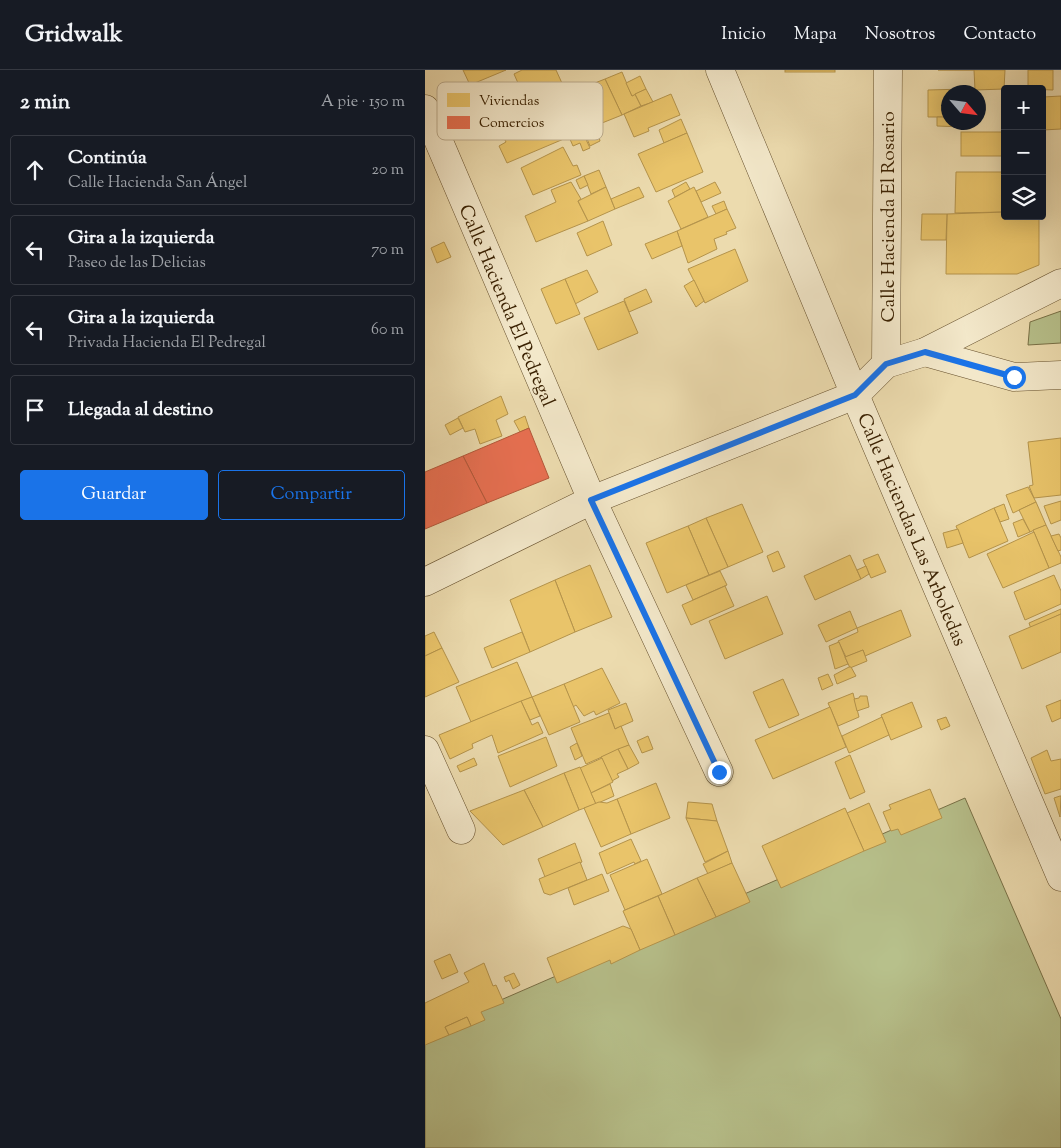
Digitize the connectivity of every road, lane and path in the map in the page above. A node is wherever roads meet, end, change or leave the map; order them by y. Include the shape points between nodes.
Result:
1 (720, 70) edge
2 (888, 70) edge
3 (425, 109) edge
4 (437, 137) edge
5 (438, 140) edge
6 (1061, 283) edge
7 (925, 352) junction
8 (886, 364) junction
9 (1061, 375) edge
10 (855, 395) junction
11 (591, 500) junction
12 (425, 582) edge
13 (425, 750) edge
14 (719, 772) dead end
15 (461, 830) dead end
16 (1061, 877) edge

1 - 10 street, Calle Haciendas Las Arboledas
2 - 8 street, Calle Hacienda El Rosario
3 - 4 street, Calle Hacienda El Pedregal
5 - 11 street, Calle Hacienda El Pedregal
6 - 7 street
7 - 8 street
7 - 9 street via 1014,377
8 - 10 street
10 - 11 street
10 - 16 street, Calle Haciendas Las Arboledas
11 - 12 street
11 - 14 street, Calle Hacienda El Pedregal
13 - 15 street

